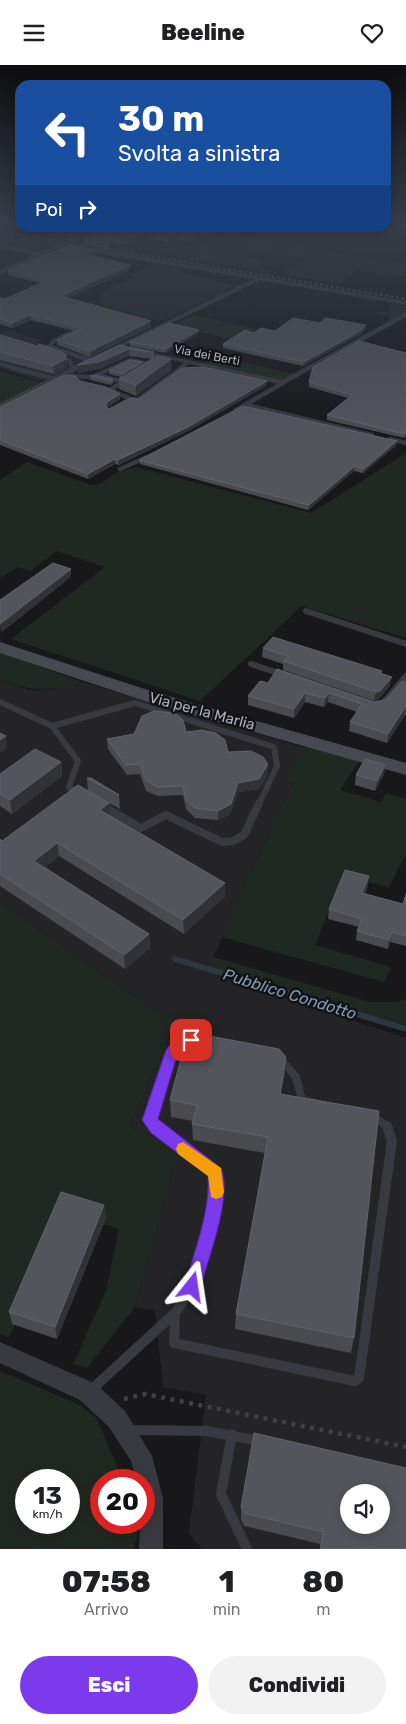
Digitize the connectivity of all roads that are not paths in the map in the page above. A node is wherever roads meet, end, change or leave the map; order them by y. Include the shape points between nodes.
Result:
1 (229, 293) edge
2 (349, 293) edge
3 (406, 303) edge
4 (406, 314) edge
5 (70, 333) edge
6 (115, 349) joint
7 (46, 351) edge
8 (164, 358) junction
9 (95, 359) joint
10 (187, 363) junction
11 (150, 364) junction
12 (0, 365) edge
13 (144, 369) edge
14 (72, 371) junction
15 (97, 375) junction
16 (60, 377) junction
17 (130, 377) edge
18 (79, 378) junction
19 (124, 382) junction
20 (89, 383) edge
21 (283, 383) junction
22 (105, 387) edge
23 (112, 389) junction
24 (129, 398) junction
25 (123, 402) edge
26 (0, 405) edge
27 (246, 405) junction
28 (230, 413) edge
29 (406, 443) edge
30 (156, 452) edge
31 (120, 469) dead end
32 (306, 611) dead end
33 (406, 644) edge
34 (0, 647) edge
35 (251, 664) dead end
36 (406, 676) edge
37 (289, 677) edge
38 (0, 702) edge
39 (374, 705) edge
40 (52, 726) junction
41 (406, 769) edge
42 (85, 796) edge
43 (93, 800) edge
44 (174, 1313) junction
45 (0, 1352) edge
46 (95, 1398) junction
47 (124, 1430) junction
48 (232, 1434) junction
49 (271, 1443) edge
50 (151, 1549) edge
51 (247, 1549) edge

1 - 6 lane
2 - 3 street
4 - 21 street
5 - 9 lane via 49,346
6 - 8 street, Via dei Berti
7 - 14 lane via 70,361
8 - 10 street, Via dei Berti
8 - 11 lane
9 - 14 street
10 - 21 street, Via dei Berti
10 - 24 lane via 137,400
11 - 13 lane
11 - 15 lane via 130,361
12 - 16 lane
14 - 16 street
15 - 18 lane
15 - 19 lane
16 - 18 lane
16 - 26 street
17 - 19 lane
18 - 20 lane
19 - 23 lane
21 - 27 lane
22 - 23 lane
23 - 24 lane via 113,393
24 - 25 lane
27 - 28 lane
27 - 29 lane
30 - 31 lane
32 - 33 lane
34 - 41 street, Via per la Marlia via 124,690
35 - 37 lane
36 - 39 lane via 381,705
38 - 40 lane
40 - 42 lane via 78,761 69,787
40 - 43 lane via 135,703 274,747 277,758 277,766 244,835 233,841 213,839 166,815 141,828
44 - 44 lane via 174,1343 356,1381 359,1378 392,1141 387,1125 378,1119 302,1100 292,1067 281,1060 191,1040 179,1043 171,1054 150,1120 156,1129 215,1173 216,1190 192,1287
44 - 46 lane
45 - 46 street
46 - 47 street
47 - 48 lane
47 - 50 street via 141,1456 152,1498
48 - 49 lane
48 - 51 lane via 221,1494

